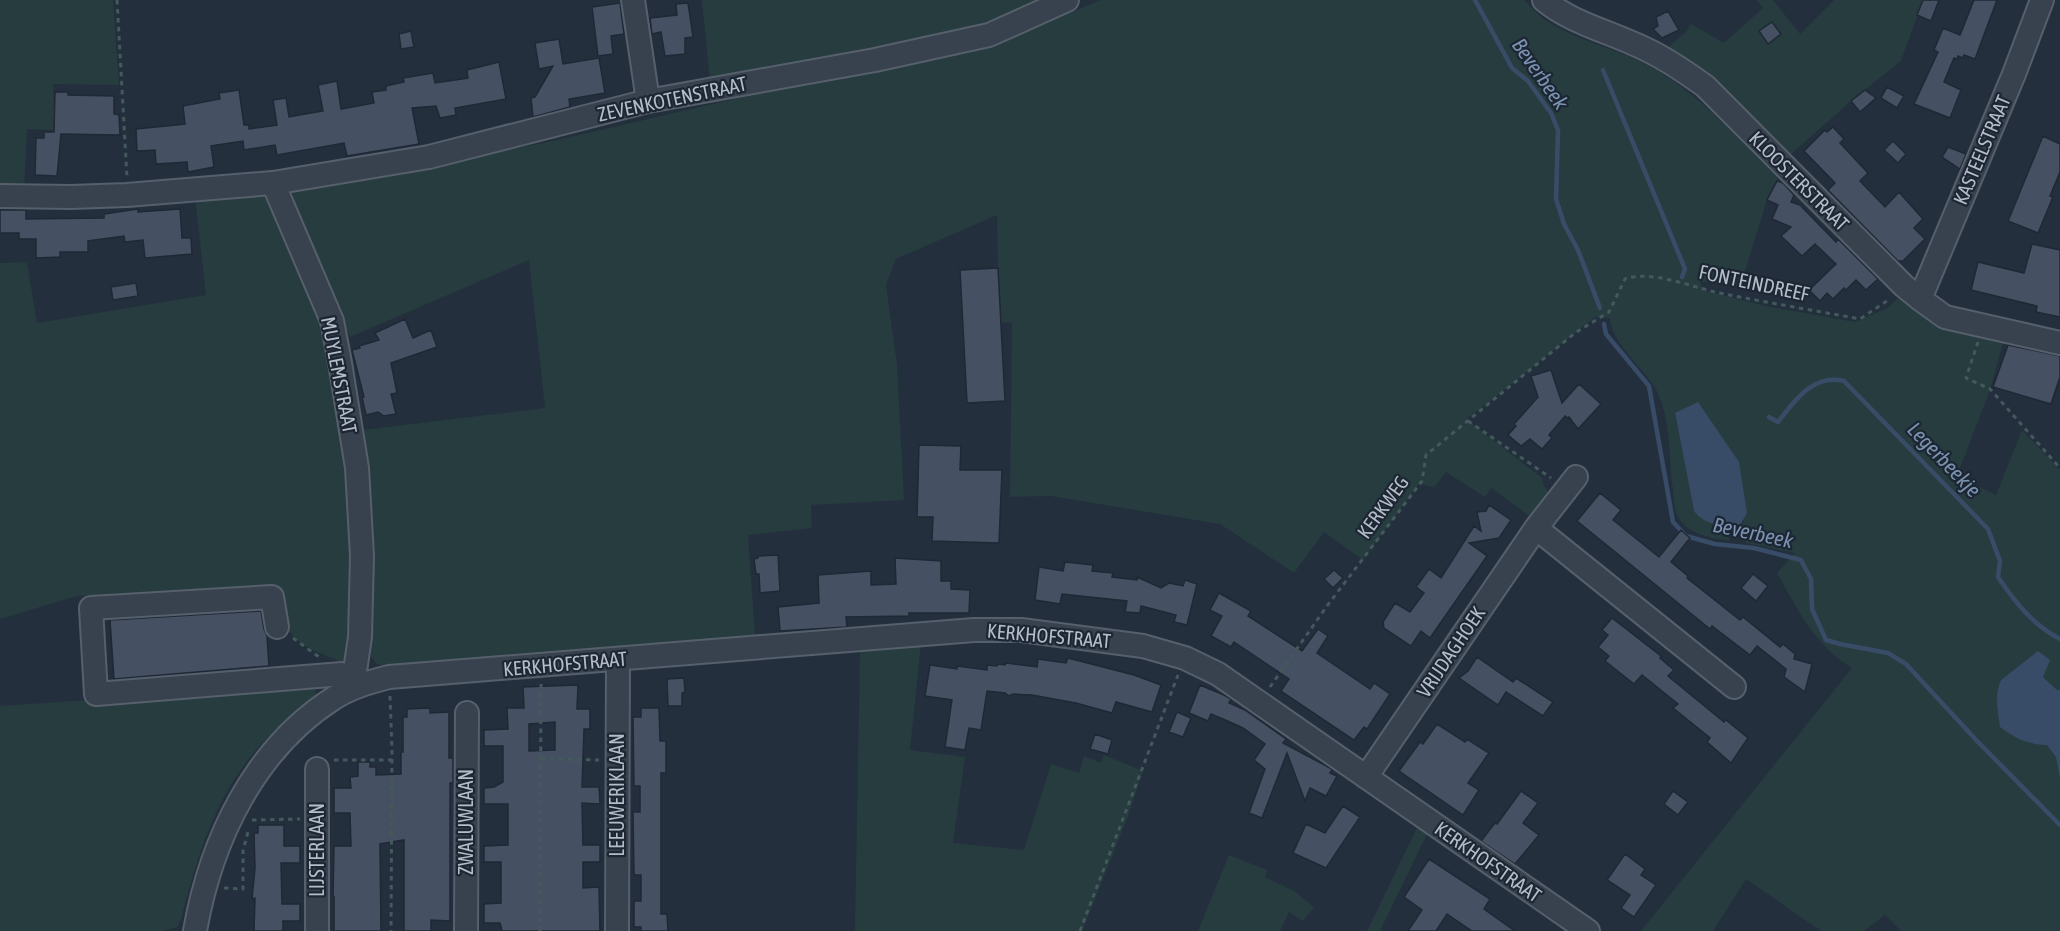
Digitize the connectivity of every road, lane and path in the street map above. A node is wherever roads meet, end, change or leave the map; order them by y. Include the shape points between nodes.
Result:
1 (117, 0) edge
2 (633, 0) edge
3 (1067, 0) edge
4 (1544, 0) edge
5 (2042, 0) edge
6 (648, 102) junction
7 (273, 183) junction
8 (128, 195) junction
9 (0, 196) edge
10 (1912, 293) junction
11 (1609, 312) joint
12 (1983, 326) junction
13 (2060, 343) edge
14 (1468, 422) junction
15 (2060, 468) edge
16 (1571, 483) joint
17 (1536, 528) junction
18 (277, 627) dead end
19 (1185, 658) junction
20 (618, 660) junction
21 (350, 680) junction
22 (1734, 687) dead end
23 (541, 697) dead end
24 (1258, 703) junction
25 (467, 713) dead end
26 (391, 718) dead end
27 (541, 759) junction
28 (392, 760) junction
29 (617, 760) junction
30 (317, 769) joint
31 (1366, 777) junction
32 (317, 818) junction
33 (204, 886) junction
34 (195, 931) edge
35 (316, 931) edge
36 (391, 931) edge
37 (466, 931) edge
38 (540, 931) edge
39 (617, 931) edge
40 (1080, 931) edge
41 (1588, 931) edge

1 - 8 path
2 - 6 street
3 - 6 street, ZEVENKOTENSTRAAT via 988,35
4 - 10 street, KLOOSTERSTRAAT via 1557,11 1672,62 1705,86
5 - 10 street, KASTEELSTRAAT via 2014,74
6 - 7 street, ZEVENKOTENSTRAAT via 429,157
7 - 8 street
7 - 21 street, MUYLEMSTRAAT via 332,321 357,468 362,545 360,638
8 - 9 street
10 - 11 path, FONTEINDREEF via 1887,302 1860,319 1634,276 1625,279
10 - 12 street, KLOOSTERSTRAAT via 1945,317
11 - 14 path, KERKWEG via 1575,333
12 - 13 street, KLOOSTERSTRAAT
12 - 15 path via 1966,378 1990,389
14 - 16 path
14 - 24 path, KERKWEG via 1426,455 1422,482
16 - 17 street, VRIJDAGHOEK
17 - 22 street
17 - 31 street, VRIJDAGHOEK
18 - 21 street via 272,597 91,608 96,694
19 - 20 street, KERKHOFSTRAAT via 1143,646 1062,635 974,630
19 - 24 street, KERKHOFSTRAAT via 1218,674
19 - 40 path
20 - 21 street, KERKHOFSTRAAT
20 - 29 street, LEEUWERIKLAAN
21 - 33 street via 299,725 256,773 224,830
23 - 27 path
24 - 31 street, KERKHOFSTRAAT
25 - 37 street, ZWALUWLAAN
26 - 28 path
27 - 29 path
27 - 38 path
28 - 30 path via 316,760
28 - 36 path
29 - 39 street, LEEUWERIKLAAN
30 - 32 street, LIJSTERLAAN
31 - 41 street, KERKHOFSTRAAT
32 - 33 path via 251,820 243,851 243,889
32 - 35 street, LIJSTERLAAN
33 - 34 street

